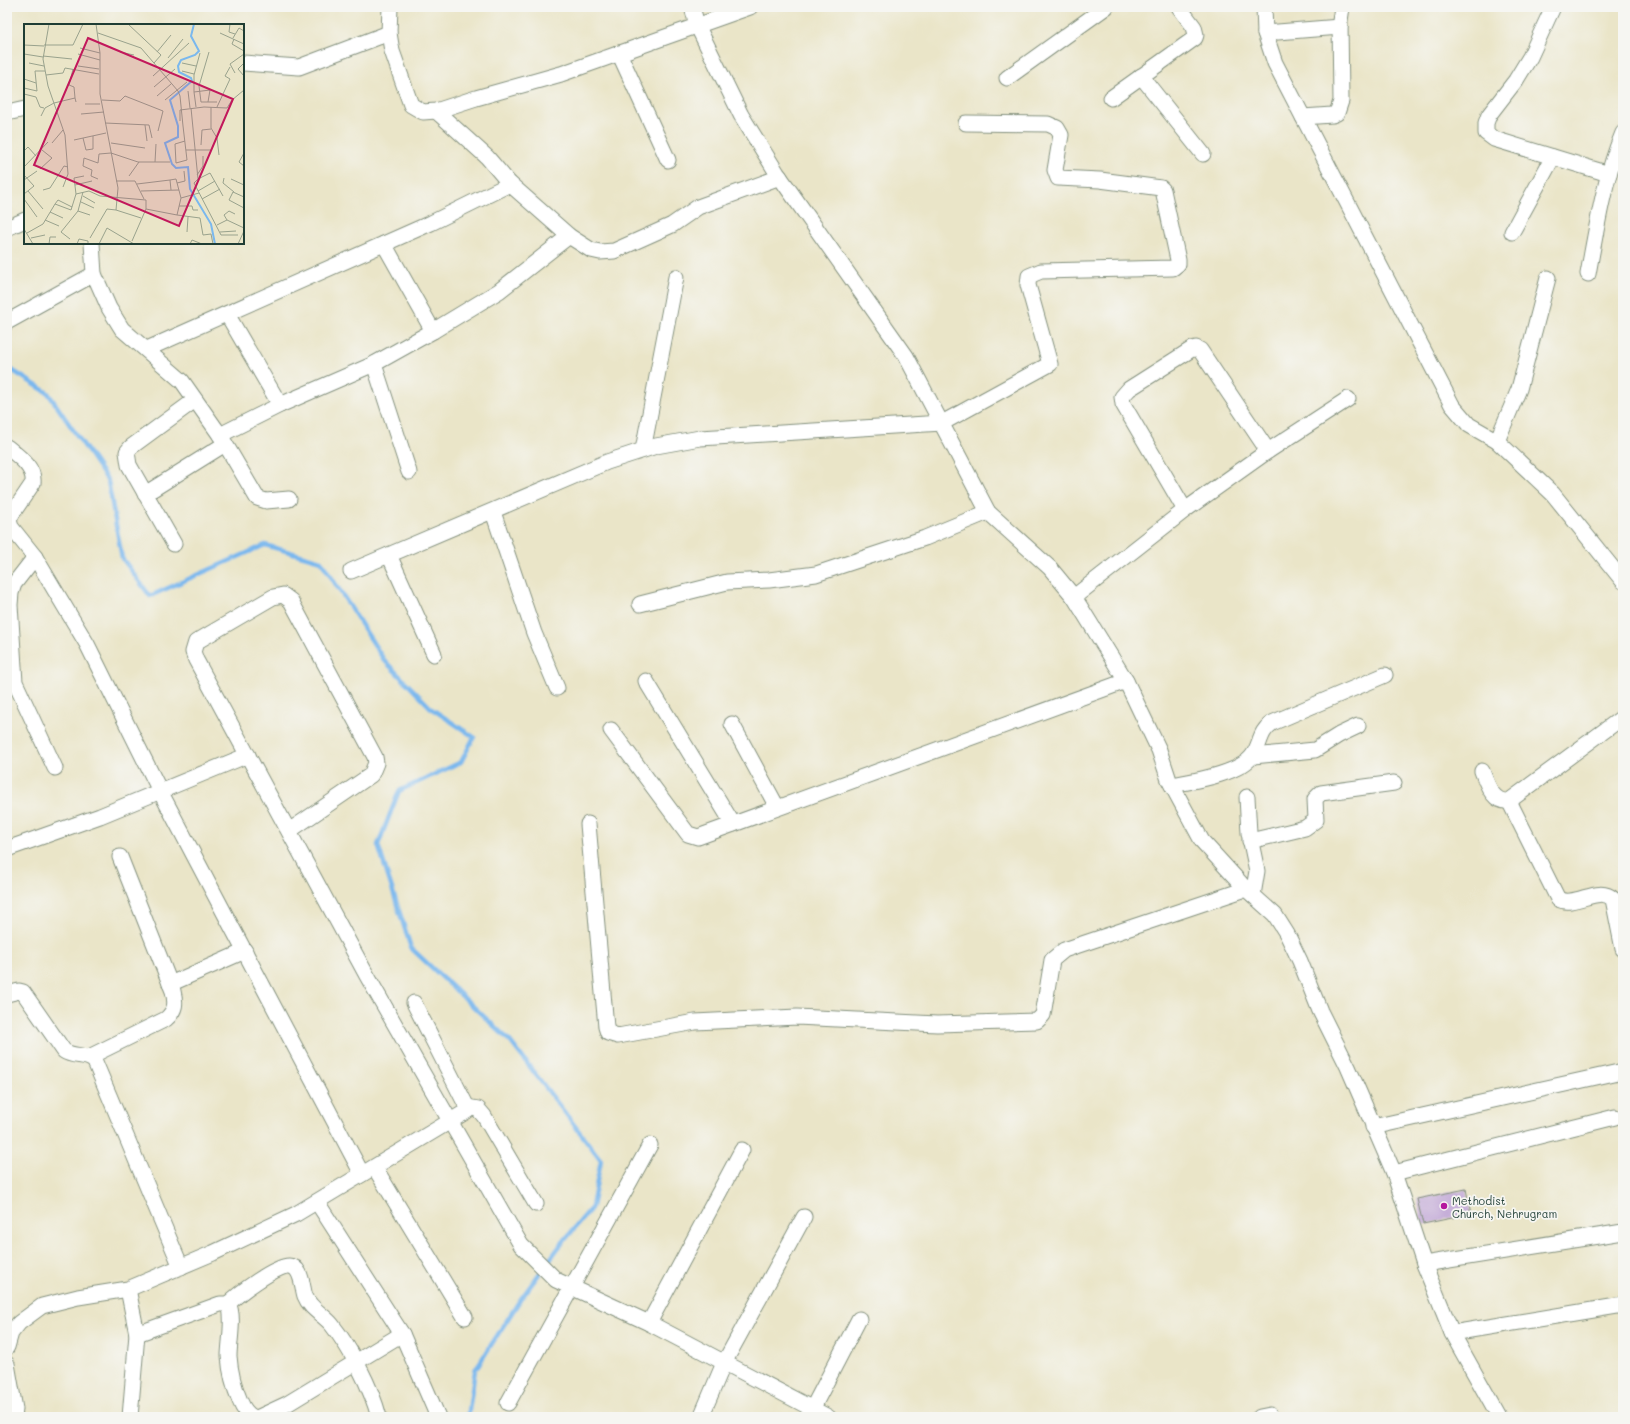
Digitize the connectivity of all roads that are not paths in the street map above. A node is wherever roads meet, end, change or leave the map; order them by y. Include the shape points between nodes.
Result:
1 (390, 7) edge
2 (692, 7) edge
3 (750, 7) edge
4 (1106, 7) edge
5 (1179, 7) edge
6 (1264, 7) edge
7 (1342, 7) edge
8 (1553, 7) edge
9 (697, 25) junction
10 (1340, 27) junction
11 (388, 33) junction
12 (1266, 33) junction
13 (619, 53) junction
14 (244, 63) edge
15 (1141, 76) junction
16 (1007, 78) dead end
17 (1111, 98) dead end
18 (24, 109) edge
19 (436, 111) junction
20 (7, 113) edge
21 (1303, 117) junction
22 (966, 123) dead end
23 (1623, 133) edge
24 (1203, 154) dead end
25 (1552, 157) junction
26 (668, 160) dead end
27 (1609, 174) junction
28 (780, 177) junction
29 (510, 184) junction
30 (24, 220) edge
31 (7, 228) edge
32 (1512, 232) dead end
33 (569, 236) junction
34 (92, 244) edge
35 (384, 244) junction
36 (94, 274) junction
37 (1588, 274) dead end
38 (676, 277) dead end
39 (1548, 278) dead end
40 (227, 314) junction
41 (7, 322) edge
42 (433, 331) junction
43 (146, 349) junction
44 (374, 364) junction
45 (1348, 399) dead end
46 (195, 400) junction
47 (280, 406) junction
48 (942, 423) junction
49 (223, 440) junction
50 (1497, 442) junction
51 (7, 447) edge
52 (643, 450) junction
53 (1268, 451) junction
54 (409, 472) dead end
55 (145, 494) junction
56 (289, 499) dead end
57 (1185, 510) junction
58 (493, 512) junction
59 (988, 512) junction
60 (8, 522) edge
61 (174, 544) dead end
62 (389, 555) junction
63 (35, 557) junction
64 (351, 571) dead end
65 (1623, 580) edge
66 (1074, 597) junction
67 (640, 604) dead end
68 (434, 654) dead end
69 (1384, 675) dead end
70 (646, 680) dead end
71 (1126, 681) junction
72 (557, 688) dead end
73 (1623, 717) edge
74 (732, 724) dead end
75 (1358, 726) dead end
76 (611, 730) dead end
77 (248, 755) junction
78 (1253, 756) junction
79 (54, 768) dead end
80 (1482, 771) dead end
81 (1394, 783) dead end
82 (1172, 785) junction
83 (160, 791) junction
84 (1246, 797) dead end
85 (1509, 801) junction
86 (777, 807) junction
87 (588, 824) dead end
88 (733, 824) junction
89 (289, 831) junction
90 (1250, 841) junction
91 (7, 849) edge
92 (120, 857) dead end
93 (1249, 892) junction
94 (1623, 949) edge
95 (245, 951) junction
96 (170, 984) junction
97 (7, 994) edge
98 (414, 1003) dead end
99 (89, 1057) junction
100 (1623, 1070) edge
101 (467, 1107) junction
102 (1615, 1117) dead end
103 (450, 1122) junction
104 (1373, 1127) junction
105 (650, 1145) dead end
106 (742, 1150) dead end
107 (368, 1171) junction
108 (1394, 1173) junction
109 (317, 1202) junction
110 (536, 1204) dead end
111 (804, 1217) dead end
112 (1623, 1232) edge
113 (1424, 1264) junction
114 (180, 1267) junction
115 (570, 1288) junction
116 (128, 1289) junction
117 (228, 1304) junction
118 (1623, 1305) edge
119 (465, 1317) dead end
120 (859, 1319) dead end
121 (649, 1323) junction
122 (1452, 1333) junction
123 (137, 1334) junction
124 (402, 1334) junction
125 (7, 1347) edge
126 (355, 1362) junction
127 (724, 1363) junction
128 (7, 1364) edge
129 (508, 1403) dead end
130 (810, 1413) edge
131 (14, 1417) edge
132 (130, 1417) edge
133 (253, 1417) edge
134 (259, 1417) edge
135 (379, 1417) edge
136 (438, 1417) edge
137 (701, 1417) edge
138 (828, 1417) edge
139 (1499, 1417) edge

1 - 11 street
2 - 9 street
3 - 9 street
4 - 16 street
5 - 15 street via 1194,27 1195,38
6 - 12 street
7 - 10 street
8 - 25 street via 1530,57 1494,108 1485,128 1494,139
9 - 13 street
9 - 28 street via 741,115
10 - 12 street
10 - 21 street via 1339,108 1332,115
11 - 14 street via 299,67
11 - 19 street via 411,105 423,112
12 - 21 street via 1275,63
13 - 19 street via 561,74
13 - 26 street
15 - 17 street
15 - 24 street
18 - 20 street
19 - 29 street via 487,157
21 - 50 street via 1452,405 1469,425
22 - 48 street via 1048,124 1057,128 1061,135 1055,170 1058,178 1100,180 1161,188 1178,264 1172,268 1041,270 1031,273 1028,276 1028,286 1050,364
23 - 27 street
25 - 27 street
25 - 32 street
27 - 37 street
28 - 33 street via 698,207 672,225 614,251 591,250
28 - 48 street via 906,356
29 - 33 street
29 - 35 street
30 - 31 street
33 - 42 street via 499,291
34 - 36 street
35 - 40 street
35 - 42 street
36 - 41 street
36 - 43 street via 122,329
38 - 52 street
39 - 50 street via 1519,389
40 - 43 street
40 - 47 street
42 - 44 street
43 - 46 street via 182,381
44 - 47 street
44 - 54 street
45 - 53 street
46 - 49 street
46 - 55 street via 127,452 129,465
47 - 49 street
48 - 52 street via 700,438
48 - 59 street
49 - 55 street
49 - 56 street via 257,498 266,501
50 - 65 street via 1553,494
51 - 60 street via 34,476 33,483
52 - 58 street via 607,462
53 - 57 street
53 - 57 street via 1200,350 1196,348 1129,389 1122,397 1123,404
55 - 61 street
57 - 66 street
58 - 62 street
58 - 72 street via 534,633
59 - 66 street via 1050,568
59 - 67 street via 925,538 816,574 727,582
60 - 63 street
62 - 64 street
62 - 68 street
63 - 79 street via 14,584 11,593 13,671 18,692
63 - 83 street via 87,644
66 - 71 street
69 - 78 street via 1272,724 1262,732
70 - 88 street
71 - 82 street via 1159,750
71 - 86 street
73 - 85 street
74 - 86 street
75 - 78 street via 1315,750
76 - 88 street via 688,834 703,836
77 - 83 street
77 - 89 street
77 - 89 street via 196,660 194,646 202,637 272,597 283,595 294,608 376,763 372,775
78 - 82 street via 1221,774
80 - 85 street via 1493,795 1503,802
81 - 90 street via 1321,793 1315,798 1316,820 1313,824
82 - 93 street via 1202,841
83 - 91 street via 100,816
83 - 95 street
84 - 90 street
85 - 94 street via 1558,899 1567,901 1601,894 1613,899
86 - 88 street
87 - 93 street via 606,1027 608,1033 618,1036 695,1022 796,1017 937,1024 1036,1021 1043,1015 1052,960 1064,950
89 - 103 street
90 - 93 street via 1257,871
92 - 96 street
93 - 104 street via 1275,915 1287,934
95 - 96 street
95 - 107 street
96 - 99 street via 176,1004 169,1016
97 - 99 street via 19,990 23,992 64,1051 72,1055
98 - 101 street
99 - 114 street via 97,1066
100 - 104 street
101 - 103 street via 467,1112
101 - 110 street via 478,1110 484,1116
102 - 108 street
103 - 107 street
103 - 115 street via 521,1245 556,1280
104 - 108 street
105 - 115 street
106 - 121 street
107 - 109 street
107 - 119 street
108 - 113 street
109 - 114 street via 268,1228
109 - 124 street
111 - 127 street
112 - 113 street
113 - 122 street
114 - 116 street
115 - 121 street
115 - 129 street
116 - 123 street
116 - 125 street via 42,1306 11,1333
117 - 123 street via 220,1304
117 - 126 street via 253,1283 283,1267 291,1266 299,1274 309,1302 331,1323
117 - 133 street via 231,1311 229,1356 233,1380 242,1405
118 - 122 street
120 - 130 street
121 - 127 street
122 - 139 street
123 - 132 street
124 - 126 street
124 - 136 street
126 - 134 street via 287,1404
126 - 135 street
127 - 130 street
127 - 137 street
128 - 131 street via 15,1409
130 - 138 street

